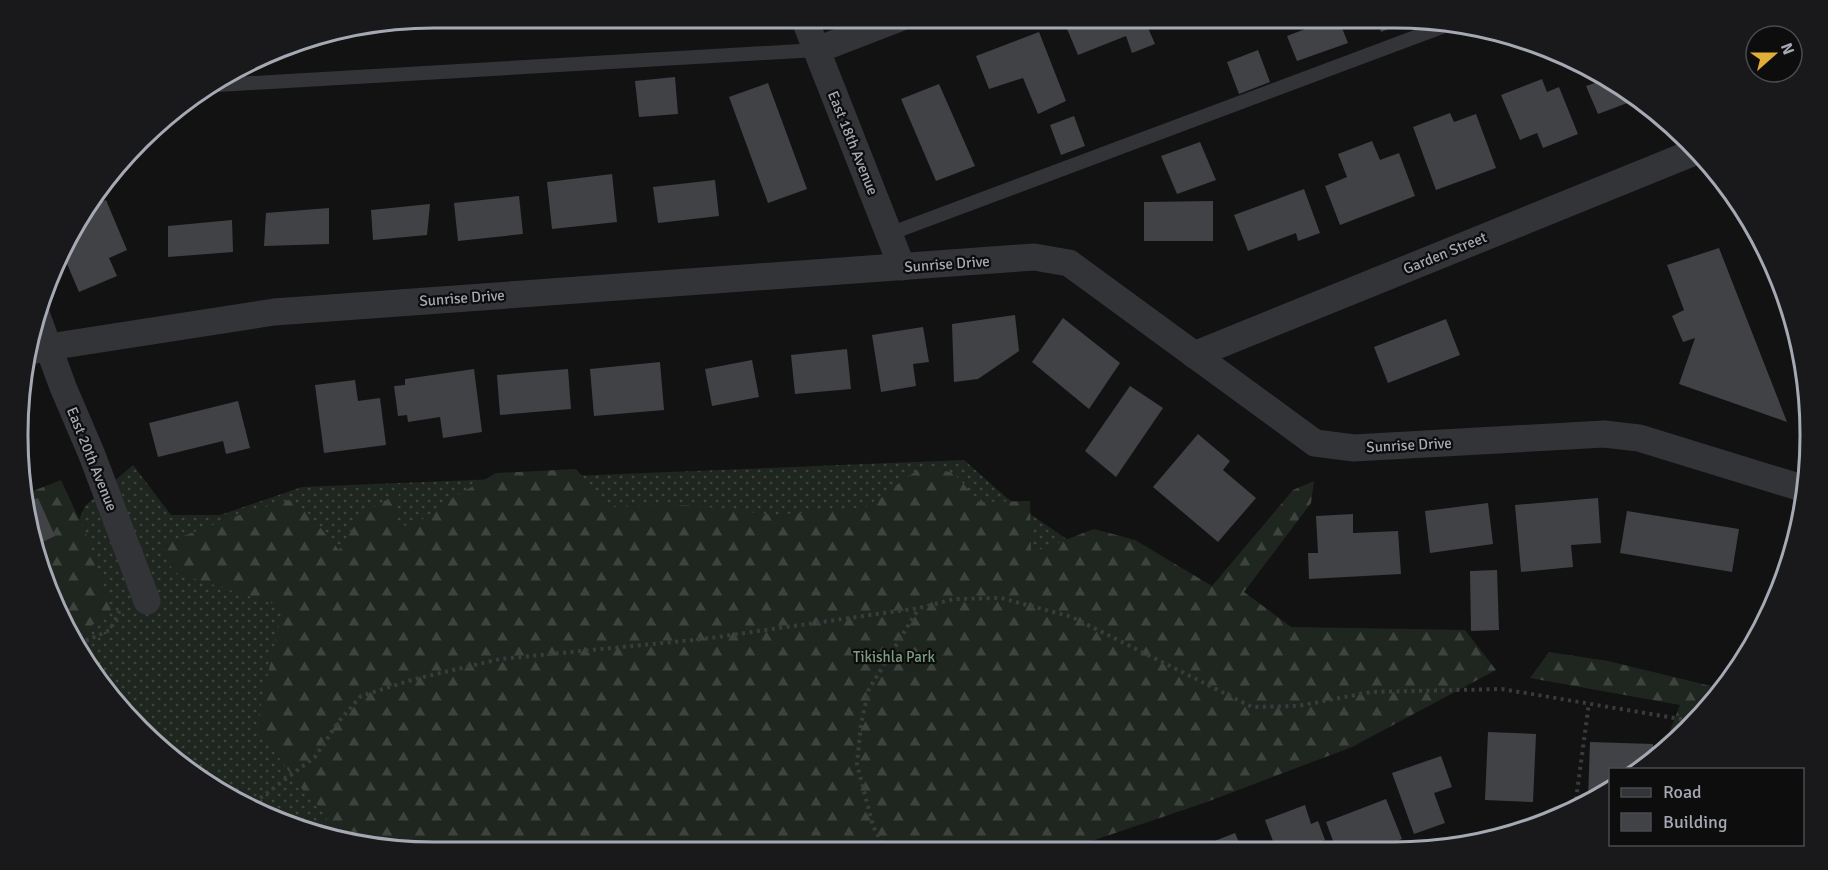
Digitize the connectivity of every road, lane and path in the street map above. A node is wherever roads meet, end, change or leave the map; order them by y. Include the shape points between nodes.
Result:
1 (808, 28) edge
2 (874, 28) edge
3 (1433, 30) edge
4 (816, 50) junction
5 (230, 84) edge
6 (1687, 155) edge
7 (889, 234) junction
8 (902, 267) junction
9 (38, 350) edge
10 (1194, 355) junction
11 (1796, 486) edge
12 (134, 570) junction
13 (147, 601) dead end
14 (919, 608) junction
15 (85, 641) edge
16 (1589, 703) junction
17 (1683, 719) edge
18 (1576, 798) edge
19 (257, 801) edge
20 (882, 842) edge

1 - 4 street, East 18th Avenue
2 - 4 street
3 - 7 lane
4 - 5 lane
4 - 7 street, East 18th Avenue
6 - 10 street, Garden Street
7 - 8 street, East 18th Avenue
8 - 9 street, Sunrise Drive via 274,312
8 - 10 street, Sunrise Drive via 1034,257 1069,263
9 - 12 street, East 20th Avenue
10 - 11 street, Sunrise Drive via 1315,442 1354,448 1604,434 1639,438
12 - 13 street, East 20th Avenue
12 - 15 path via 110,630
14 - 16 path via 954,599 1001,598 1072,617 1252,706 1298,706 1371,692 1502,689
14 - 19 path via 703,639 500,659 415,679 361,696 315,757
14 - 20 path via 869,689 861,724 857,764 873,826
16 - 17 path
16 - 18 path

